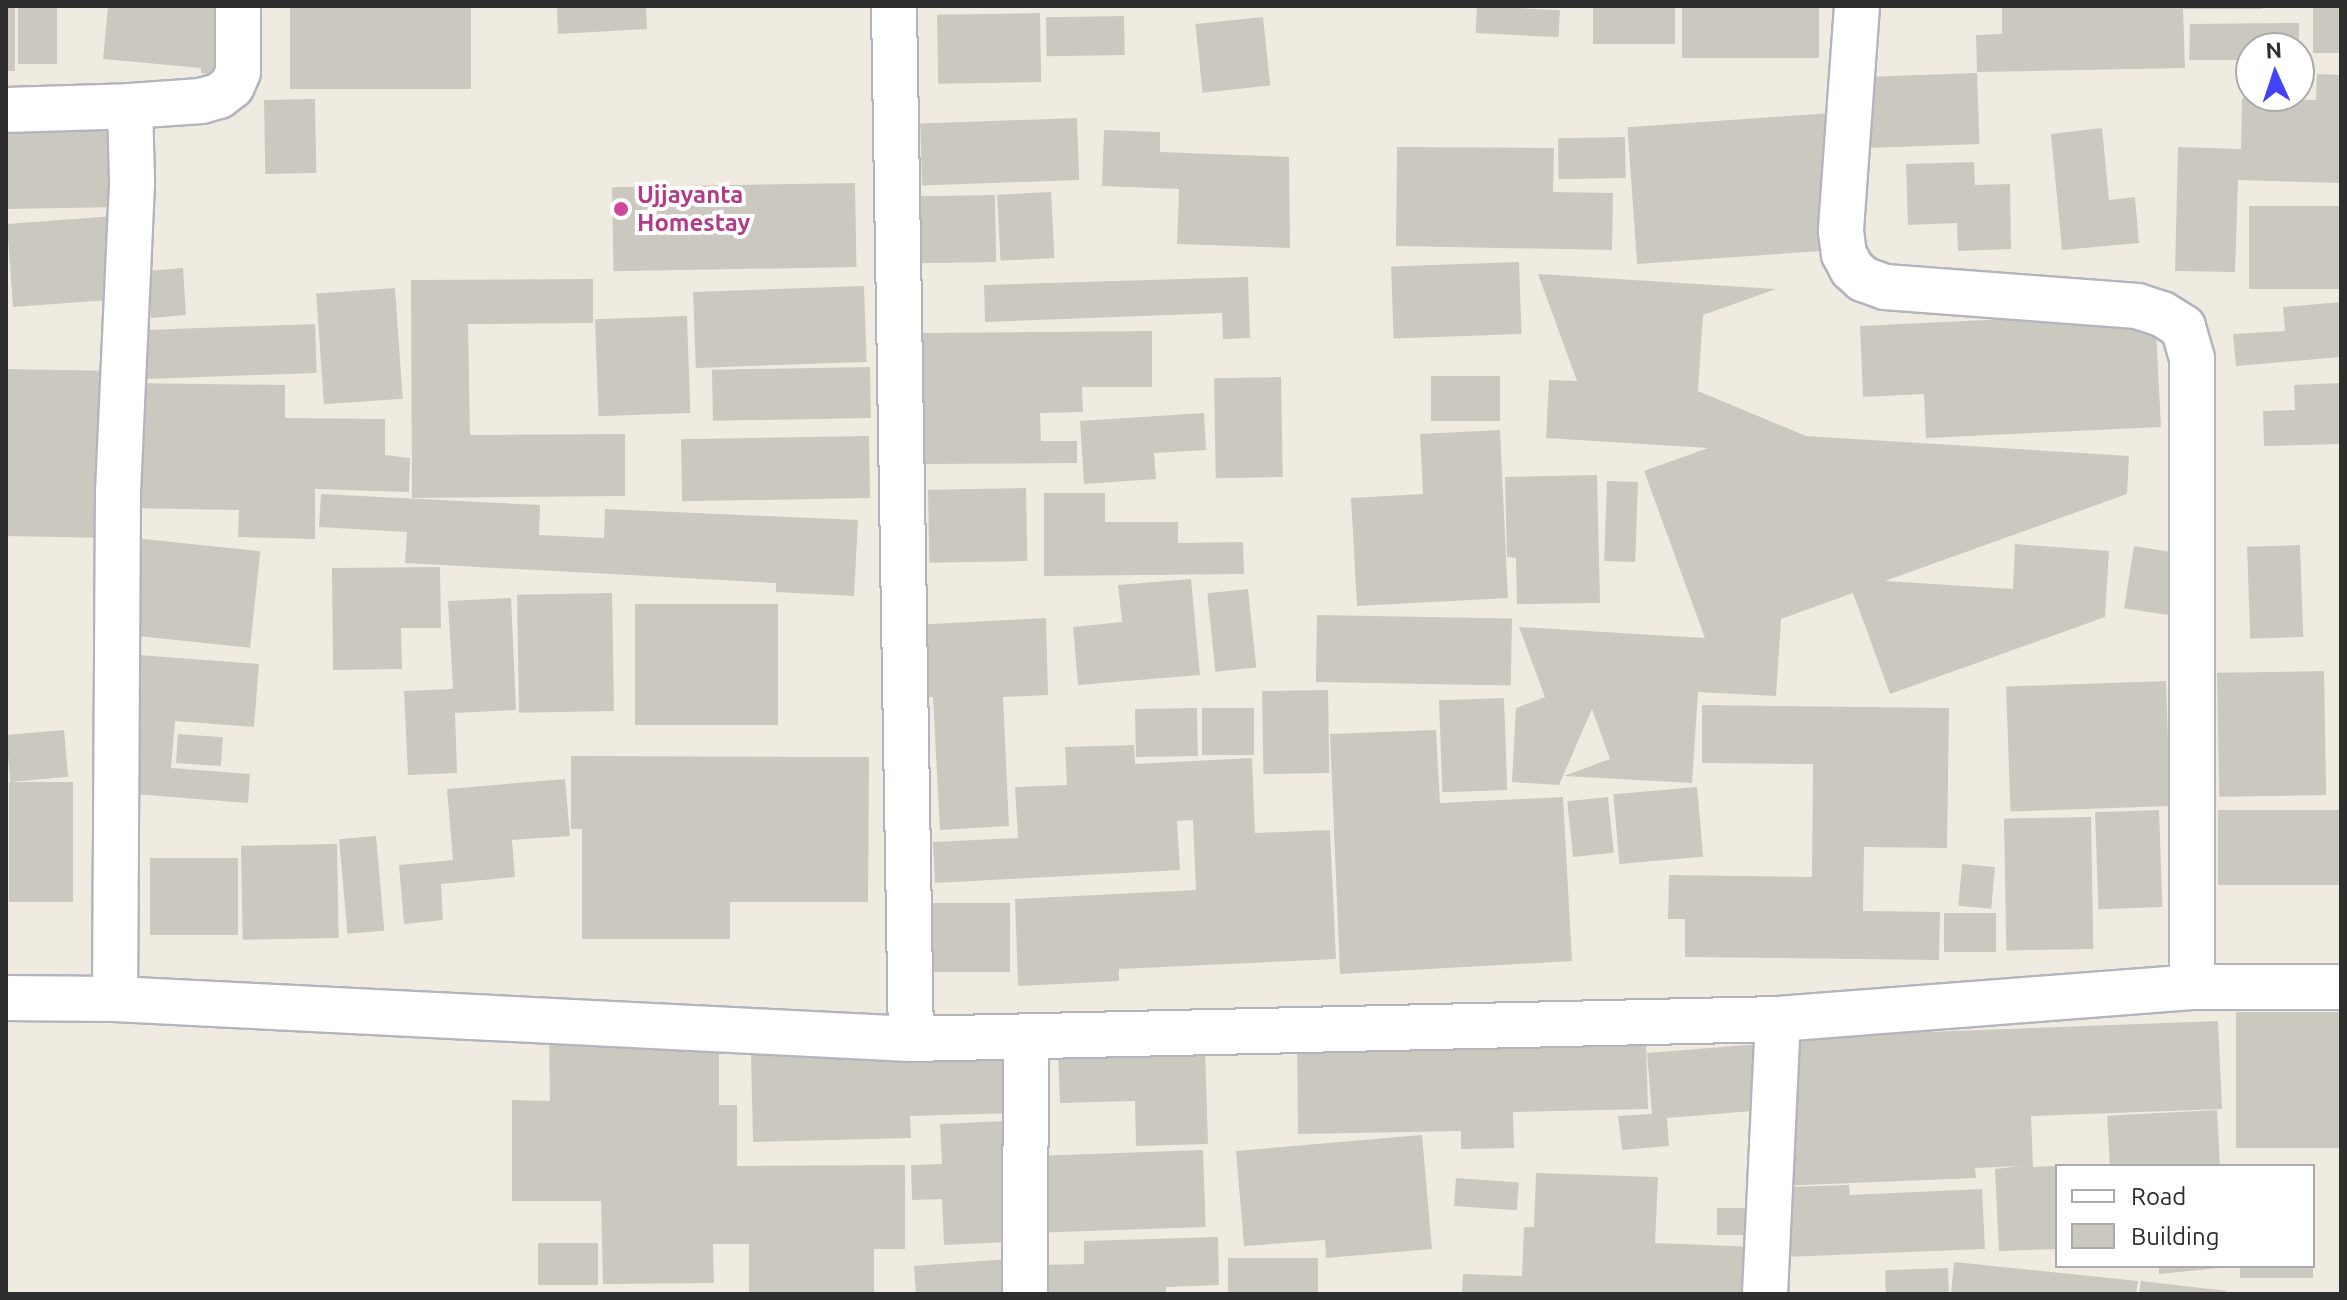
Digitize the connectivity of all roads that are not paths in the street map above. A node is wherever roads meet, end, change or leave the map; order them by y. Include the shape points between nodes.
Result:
1 (238, 6) edge
2 (894, 6) edge
3 (1857, 6) edge
4 (130, 106) junction
5 (6, 110) edge
6 (2192, 987) junction
7 (2341, 987) edge
8 (6, 998) edge
9 (115, 999) junction
10 (1778, 1019) junction
11 (1026, 1037) junction
12 (911, 1039) junction
13 (1025, 1294) edge
14 (1765, 1294) edge

1 - 4 street via 238,72 232,86 201,101
2 - 12 street
3 - 6 street via 1841,231 1852,269 1885,287 2137,306 2183,327 2192,358
4 - 5 street
4 - 9 street via 132,181 118,492
6 - 7 street
6 - 10 street
8 - 9 street
9 - 12 street
10 - 11 street
10 - 14 street
11 - 12 street
11 - 13 street

